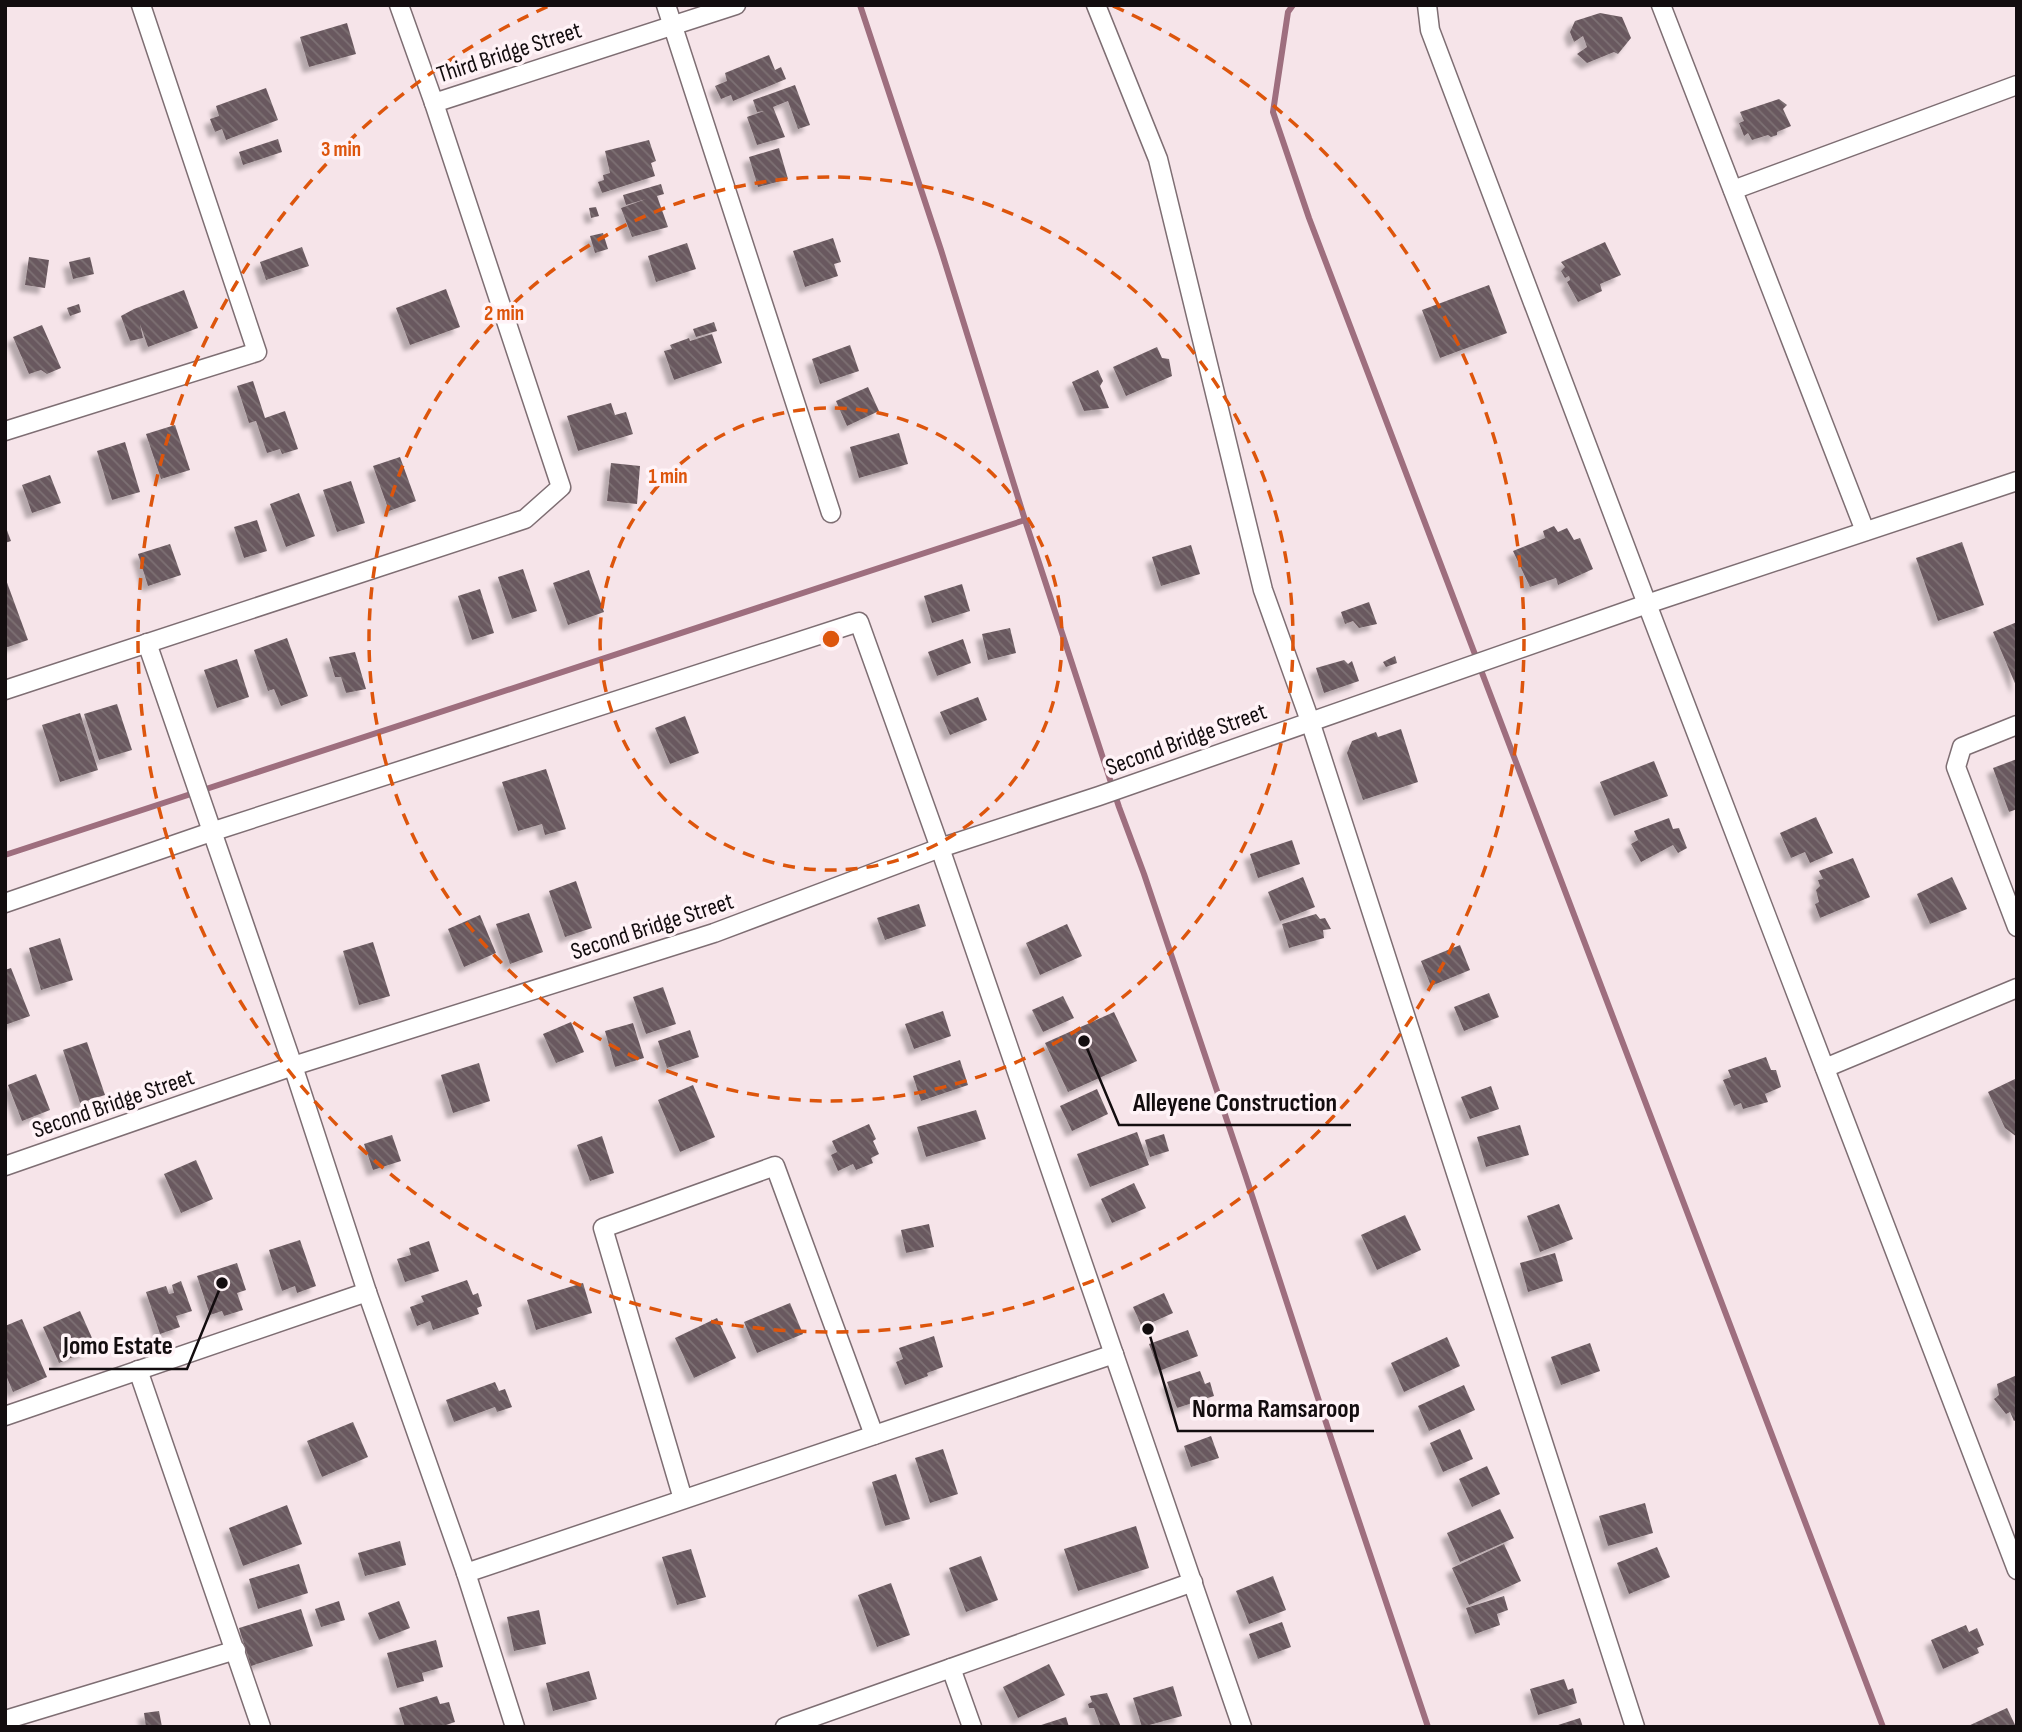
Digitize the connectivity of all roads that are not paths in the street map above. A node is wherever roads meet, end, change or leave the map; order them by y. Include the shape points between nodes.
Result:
1 (141, 5) edge
2 (399, 5) edge
3 (666, 5) edge
4 (736, 5) edge
5 (1096, 5) edge
6 (1427, 5) edge
7 (1661, 5) edge
8 (673, 25) junction
9 (2017, 85) edge
10 (434, 103) junction
11 (1733, 190) junction
12 (5, 431) edge
13 (2017, 481) edge
14 (831, 513) dead end
15 (1865, 531) junction
16 (1647, 604) junction
17 (147, 643) junction
18 (5, 690) edge
19 (1310, 721) junction
20 (2017, 725) edge
21 (211, 832) junction
22 (940, 848) junction
23 (5, 903) edge
24 (2017, 927) edge
25 (2017, 988) edge
26 (293, 1066) junction
27 (1825, 1069) junction
28 (5, 1166) edge
29 (367, 1292) junction
30 (1114, 1354) junction
31 (138, 1370) junction
32 (5, 1416) edge
33 (874, 1435) junction
34 (683, 1499) junction
35 (2017, 1570) edge
36 (466, 1573) junction
37 (1193, 1582) junction
38 (236, 1650) junction
39 (951, 1668) junction
40 (5, 1720) edge
41 (261, 1727) edge
42 (515, 1727) edge
43 (785, 1727) edge
44 (972, 1727) edge
45 (1242, 1727) edge
46 (1634, 1727) edge

1 - 12 street via 257,352
2 - 10 street, Third Bridge Street
3 - 8 street
4 - 8 street, Third Bridge Street
5 - 19 street via 1158,159 1263,590
6 - 16 street via 1430,30
7 - 11 street
8 - 10 street, Third Bridge Street
8 - 14 street
9 - 11 street
10 - 17 street via 561,487 525,519
11 - 15 street
13 - 15 street, Second Bridge Street
15 - 16 street, Second Bridge Street
16 - 19 street, Second Bridge Street
16 - 27 street
17 - 18 street
17 - 21 street
19 - 22 street, Second Bridge Street
19 - 46 street
20 - 24 street via 1962,747 1956,767
21 - 22 street via 859,622
21 - 23 street
21 - 26 street
22 - 26 street, Second Bridge Street via 714,933
22 - 30 street
25 - 27 street
26 - 28 street, Second Bridge Street
26 - 29 street
27 - 35 street
29 - 31 street
29 - 36 street
30 - 33 street
30 - 37 street
31 - 32 street
31 - 38 street
33 - 34 street
33 - 34 street via 775,1166 603,1228
34 - 36 street
36 - 42 street
37 - 39 street
37 - 45 street
38 - 40 street
38 - 41 street
39 - 43 street
39 - 44 street

